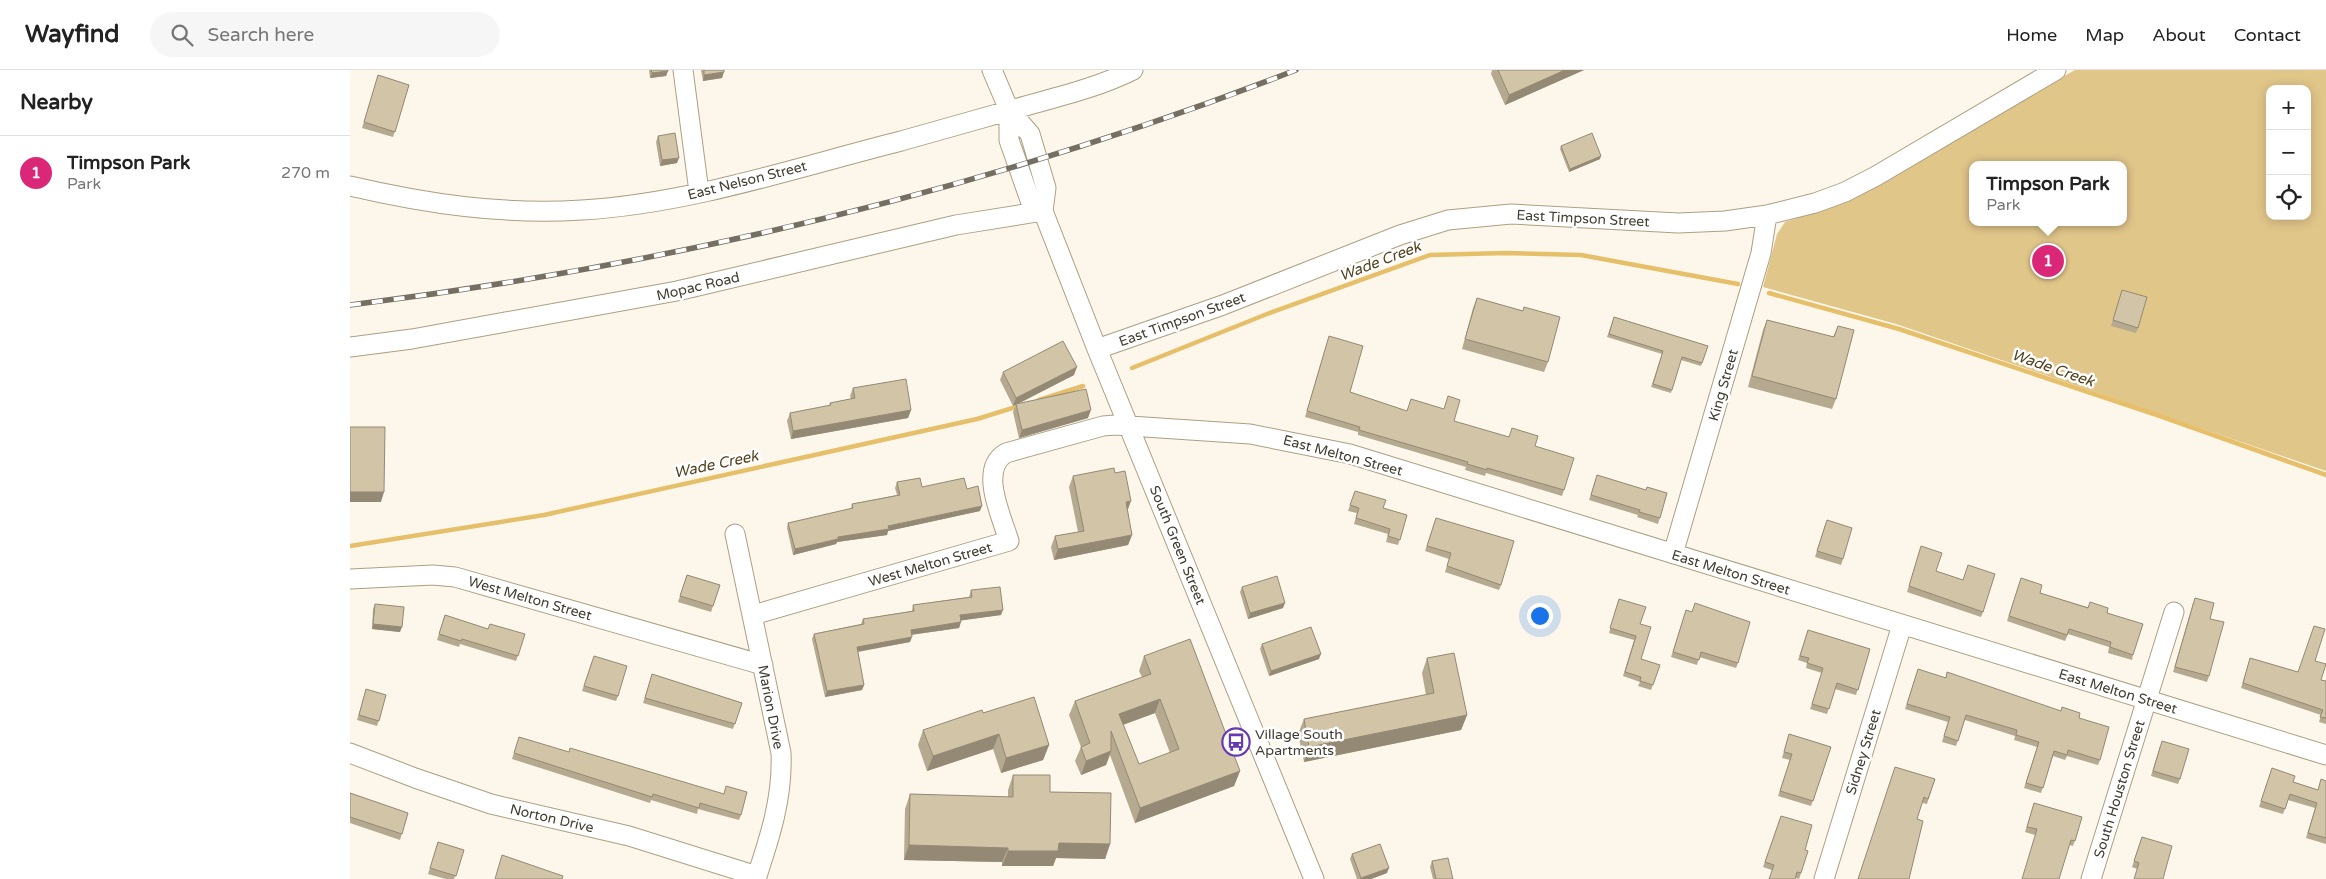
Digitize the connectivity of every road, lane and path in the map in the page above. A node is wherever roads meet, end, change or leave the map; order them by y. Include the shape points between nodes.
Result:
1 (683, 70) edge
2 (992, 70) edge
3 (1133, 70) edge
4 (2056, 70) edge
5 (1009, 110) junction
6 (350, 186) edge
7 (699, 192) junction
8 (1043, 211) junction
9 (1767, 215) junction
10 (350, 347) edge
11 (1097, 349) junction
12 (1129, 425) junction
13 (735, 534) dead end
14 (1673, 554) junction
15 (350, 579) edge
16 (2174, 612) dead end
17 (753, 615) junction
18 (1902, 625) junction
19 (763, 665) junction
20 (2146, 699) junction
21 (350, 753) edge
22 (2326, 755) edge
23 (756, 877) edge
24 (1314, 879) edge
25 (1824, 879) edge
26 (2091, 879) edge

1 - 7 street
2 - 5 street, South Green Street
3 - 5 street, East Nelson Street via 1096,86
4 - 9 street, East Timpson Street via 1845,192
5 - 7 street, East Nelson Street
5 - 8 street, South Green Street via 1030,134 1046,188
6 - 7 street, East Nelson Street via 431,204 523,211 618,207
8 - 10 street, Mopac Road via 956,224 677,291 421,338
8 - 11 street, South Green Street
9 - 11 street, East Timpson Street via 1703,222 1511,214 1448,220
9 - 14 street, King Street via 1761,253
11 - 12 street, South Green Street
12 - 14 street, East Melton Street via 1250,434 1328,449
12 - 17 street, West Melton Street via 1103,426 1000,457 993,470 992,481 1009,540
12 - 24 street, South Green Street
13 - 17 street, Marion Drive
14 - 18 street, East Melton Street
15 - 19 street, West Melton Street via 455,577
16 - 20 street, South Houston Street
17 - 19 street, Marion Drive
18 - 20 street, East Melton Street
18 - 25 street, Sidney Street
19 - 23 street, Marion Drive via 779,738 781,780 775,816
20 - 22 street, East Melton Street
20 - 26 street, South Houston Street
21 - 23 street, Norton Drive via 491,804 629,836

